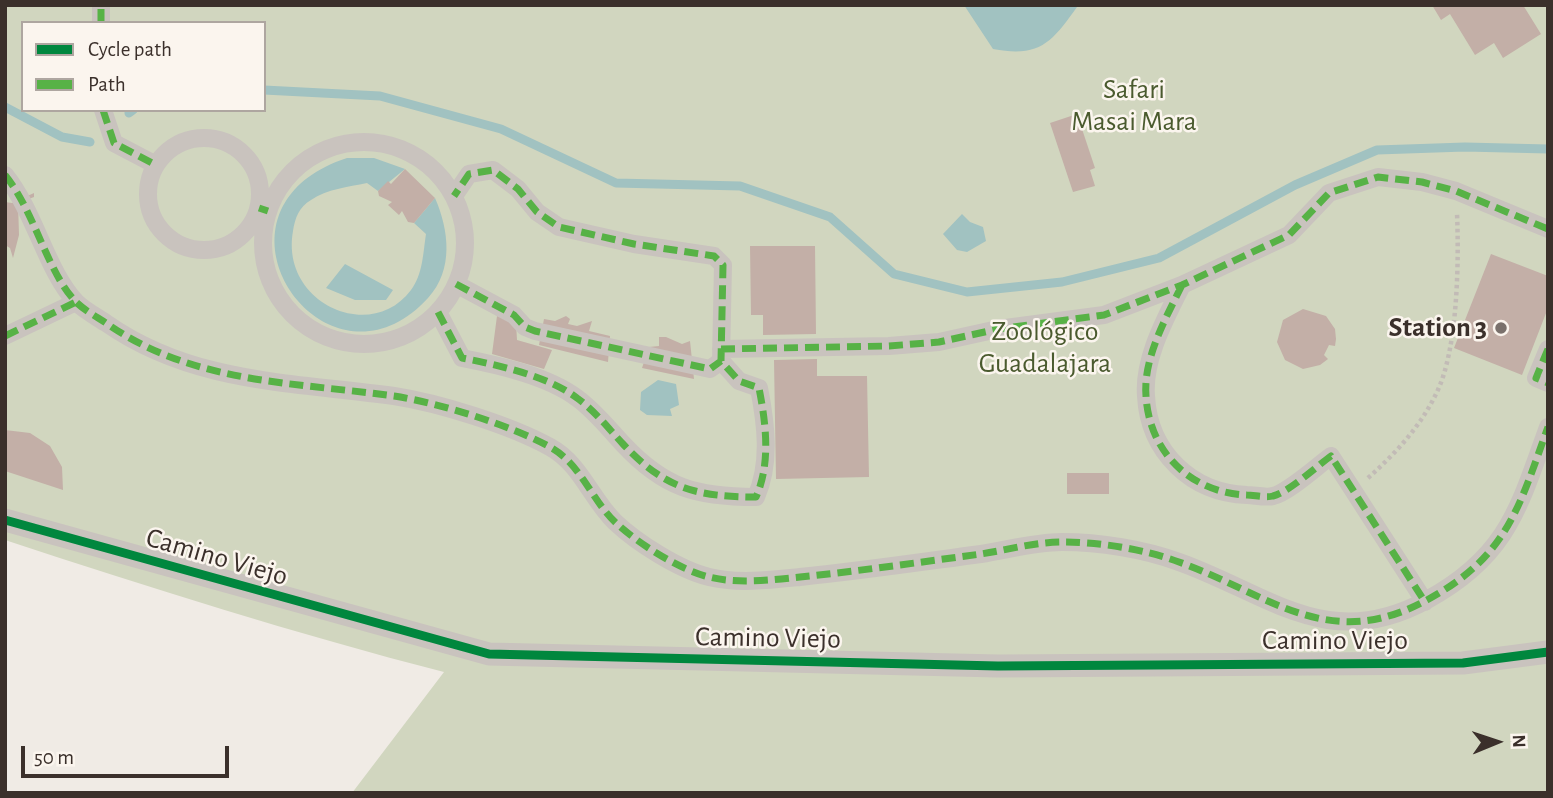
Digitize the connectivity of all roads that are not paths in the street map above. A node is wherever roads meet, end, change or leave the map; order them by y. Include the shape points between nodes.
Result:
1 (104, 112) edge
2 (156, 165) junction
3 (5, 175) edge
4 (454, 196) junction
5 (263, 210) junction
6 (1548, 229) edge
7 (456, 284) junction
8 (1182, 285) junction
9 (76, 302) junction
10 (438, 312) junction
11 (5, 336) edge
12 (1548, 349) edge
13 (721, 355) junction
14 (1548, 383) edge
15 (1548, 427) edge
16 (5, 520) edge
17 (1425, 602) junction
18 (1548, 652) edge

1 - 2 street via 114,144
2 - 5 street via 180,143 218,139 248,158
2 - 5 street via 149,205 155,221 181,245 218,249 236,240
3 - 9 street
4 - 5 street via 424,161 401,148 369,141 337,144 308,158
4 - 7 street via 466,243
4 - 13 street via 469,174 493,170 559,227 714,257 723,265
5 - 10 street via 268,272 283,303 311,329 344,342 384,342 405,335
6 - 8 street via 1456,191 1378,177 1328,193 1289,235
7 - 10 street
7 - 13 street via 535,331 710,369
8 - 13 street via 1104,315 939,342
8 - 17 street via 1157,337 1145,394 1150,426 1181,473 1239,495 1274,496 1331,456
9 - 11 street
9 - 17 street via 126,337 169,358 225,376 399,397 487,421 553,448 583,476 614,521 669,560 710,578 764,581 844,573 1061,542 1116,547 1178,561 1290,611 1340,623 1388,619
10 - 13 street via 462,358 499,365 575,397 664,480 718,497 755,497 763,481 766,451 759,388 739,380
12 - 14 street via 1536,378
15 - 17 street via 1515,519 1477,566
16 - 18 street, Camino Viejo via 489,654 998,666 1463,663

